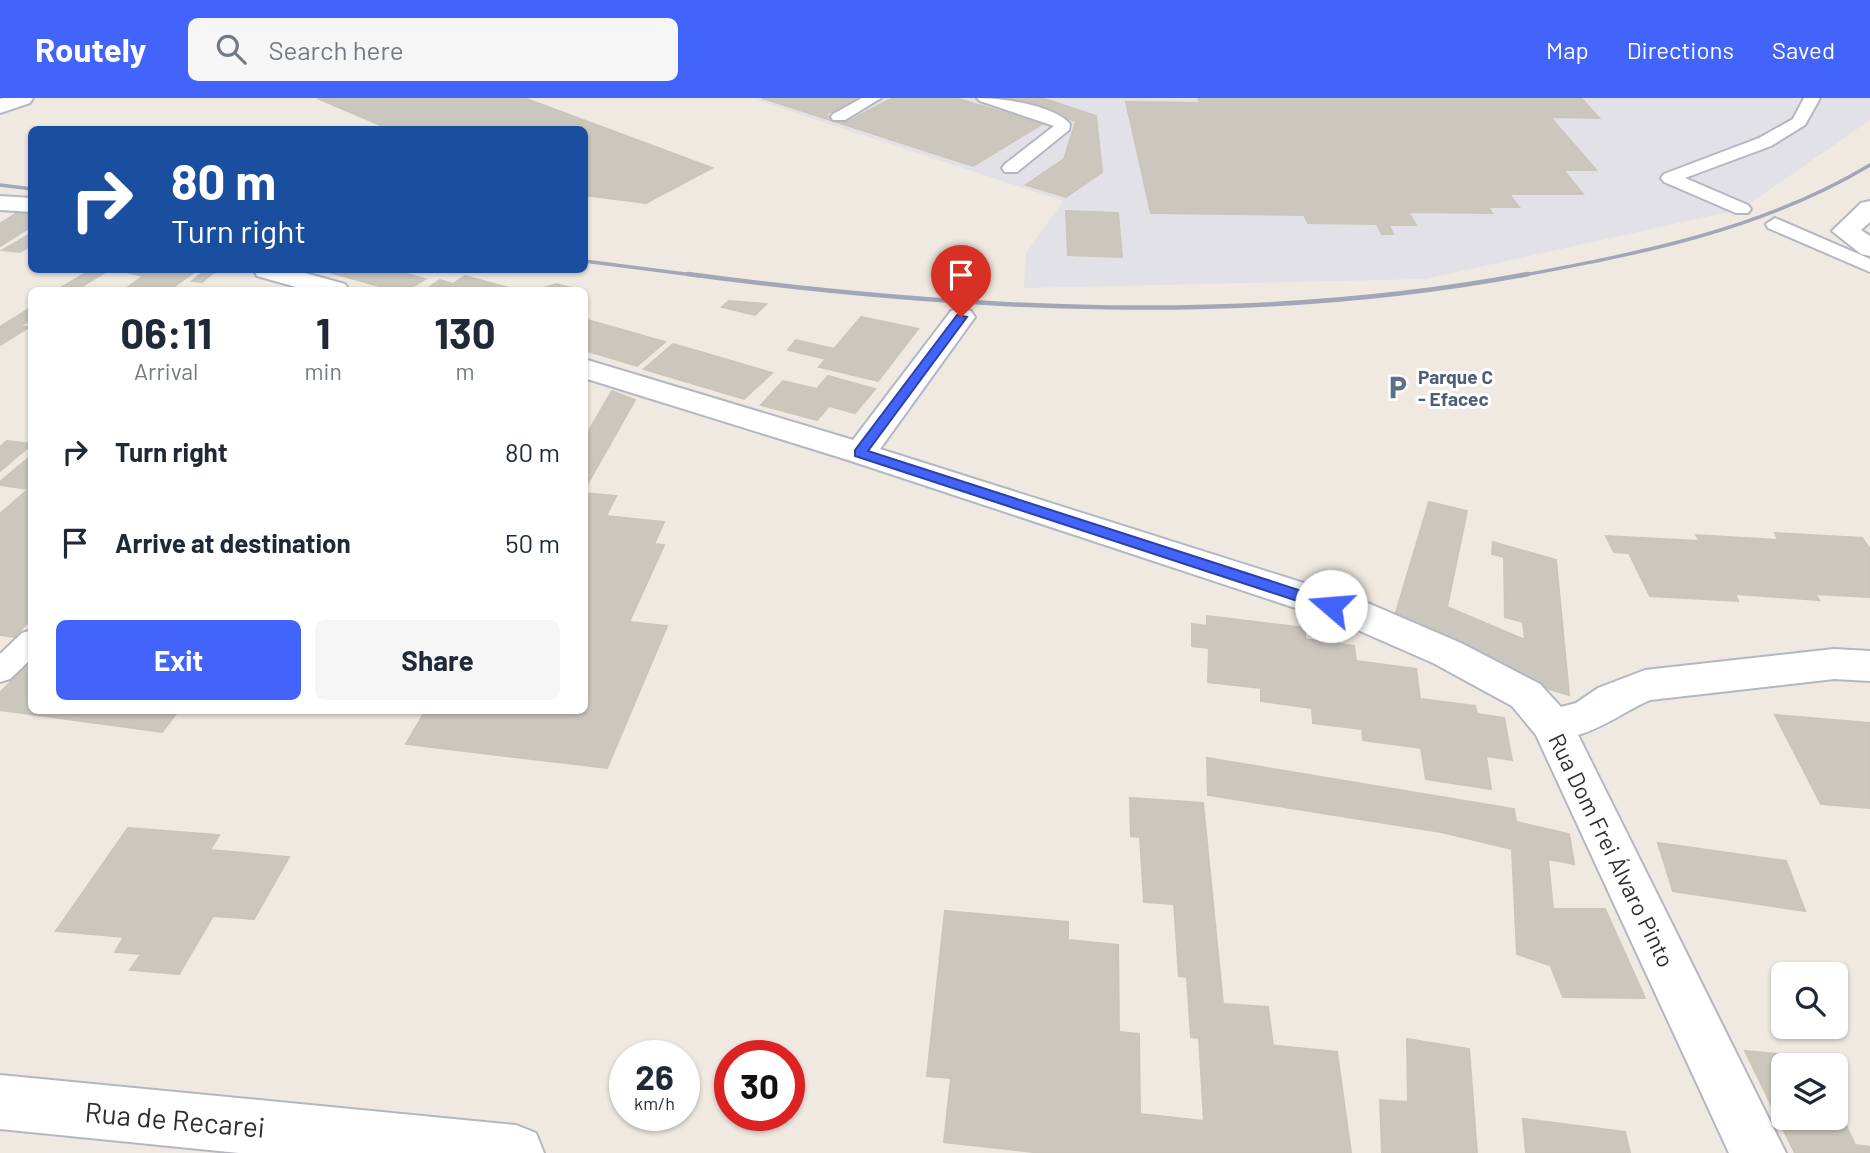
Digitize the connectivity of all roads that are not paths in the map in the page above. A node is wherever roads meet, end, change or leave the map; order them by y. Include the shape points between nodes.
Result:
1 (22, 98) edge
2 (873, 98) edge
3 (985, 98) edge
4 (1812, 98) edge
5 (0, 107) edge
6 (839, 117) dead end
7 (1011, 168) dead end
8 (0, 203) edge
9 (28, 205) edge
10 (1870, 208) edge
11 (1742, 209) dead end
12 (1775, 224) dead end
13 (1870, 248) edge
14 (1870, 266) edge
15 (277, 273) edge
16 (325, 287) edge
17 (961, 317) dead end
18 (588, 369) edge
19 (860, 453) junction
20 (28, 644) edge
21 (1870, 666) edge
22 (0, 671) edge
23 (1553, 726) junction
24 (0, 1102) edge
25 (451, 1149) edge
26 (516, 1153) edge
27 (1758, 1153) edge

1 - 5 street
2 - 6 lane
3 - 7 lane via 1062,124 1061,130
4 - 11 lane via 1799,122 1765,142 1670,178
8 - 9 street
10 - 13 street via 1845,231
12 - 14 lane
15 - 16 street
17 - 19 street
18 - 19 street, Rua Dom Frei Álvaro Pinto
19 - 23 street, Rua Dom Frei Álvaro Pinto via 1357,614 1447,653 1525,695
20 - 22 lane
21 - 23 street via 1834,664 1645,685 1612,699 1589,716
23 - 27 street, Rua Dom Frei Álvaro Pinto
24 - 25 street, Rua de Recarei
25 - 26 street, Rua de Recarei

